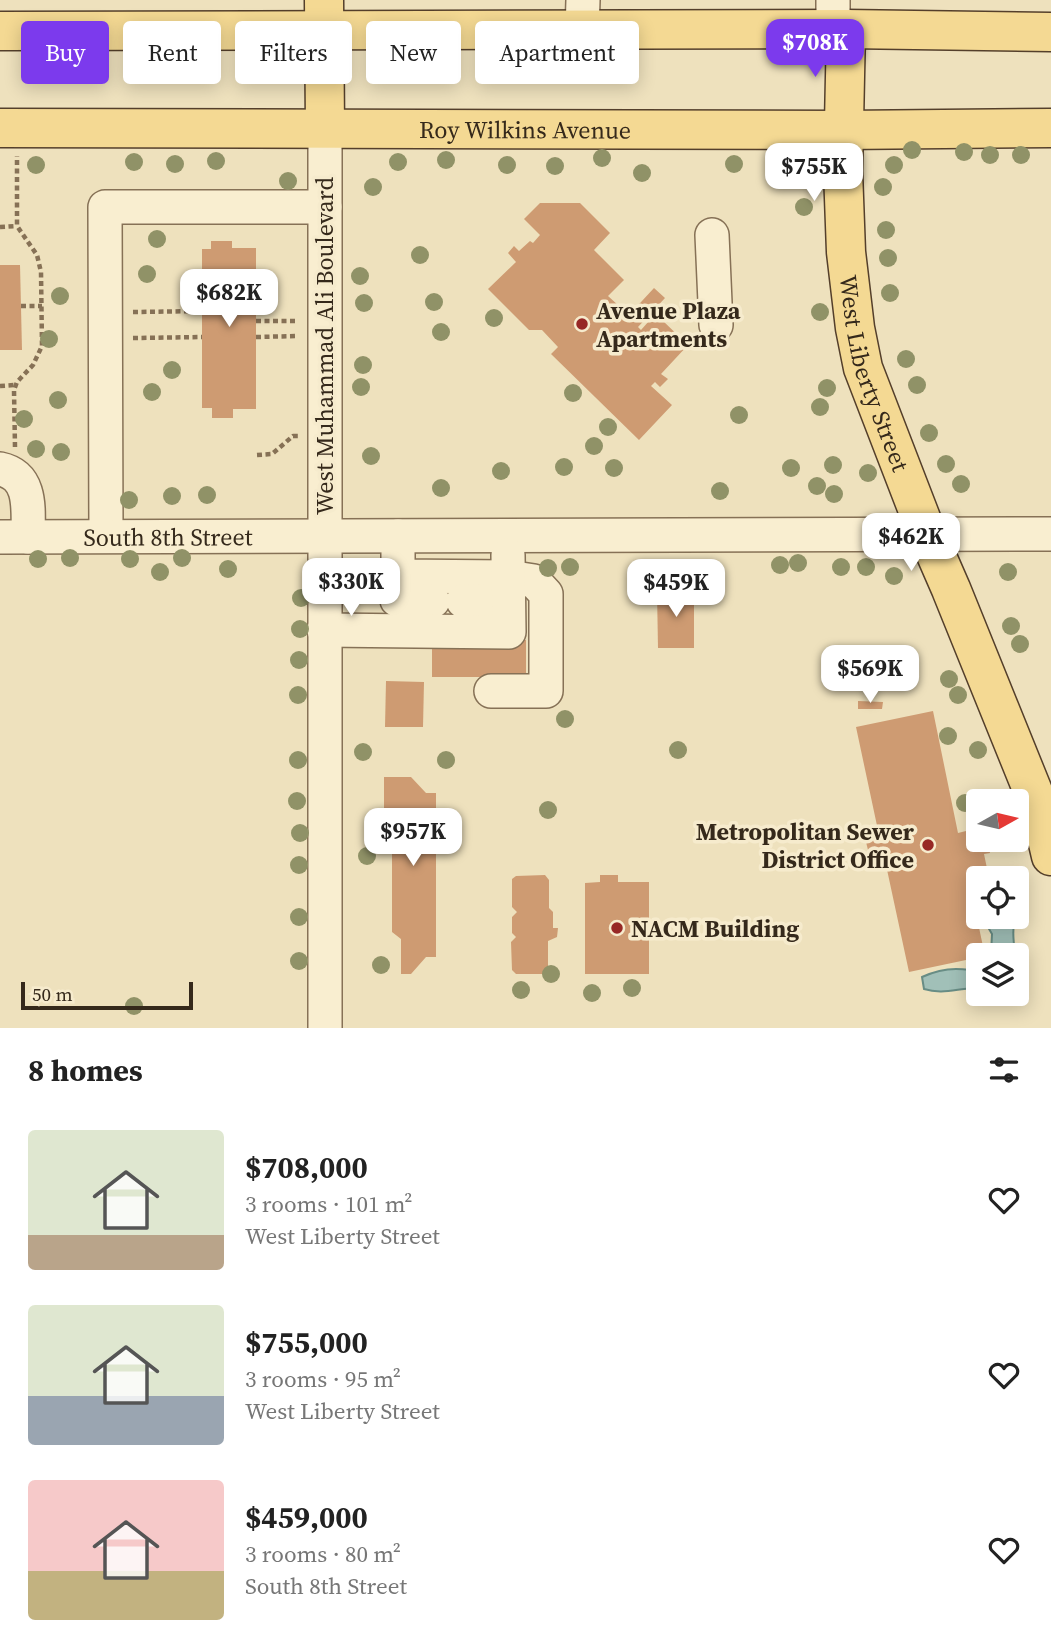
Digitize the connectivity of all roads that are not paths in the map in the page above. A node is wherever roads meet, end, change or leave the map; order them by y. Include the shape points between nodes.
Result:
1 (582, 15) edge
2 (324, 16) edge
3 (837, 20) edge
4 (0, 31) edge
5 (1051, 32) edge
6 (8, 128) edge
7 (325, 128) junction
8 (1051, 128) edge
9 (844, 130) junction
10 (325, 207) junction
11 (712, 235) dead end
12 (716, 325) dead end
13 (8, 472) edge
14 (927, 534) junction
15 (1051, 534) edge
16 (508, 535) junction
17 (106, 536) junction
18 (324, 536) junction
19 (398, 536) junction
20 (14, 537) edge
21 (508, 589) junction
22 (397, 602) junction
23 (324, 630) junction
24 (491, 691) dead end
25 (1051, 856) edge
26 (325, 1028) edge

1 - 2 main road
1 - 3 main road
2 - 4 main road
2 - 7 main road, West Muhammad Ali Boulevard
3 - 5 main road
3 - 9 main road, West Liberty Street
6 - 7 main road, Roy Wilkins Avenue
7 - 9 main road, Roy Wilkins Avenue
7 - 10 street, West Muhammad Ali Boulevard
8 - 9 main road, Roy Wilkins Avenue
9 - 14 main road, West Liberty Street via 847,274 863,369
10 - 17 street via 105,207
10 - 18 street, West Muhammad Ali Boulevard
11 - 12 street
13 - 20 street via 27,494
14 - 15 street, South 8th Street
14 - 16 street, South 8th Street
14 - 25 main road, West Liberty Street via 1040,809
16 - 19 street, South 8th Street
16 - 21 street
17 - 18 street, South 8th Street
17 - 20 street, South 8th Street
18 - 19 street, South 8th Street
18 - 23 street, West Muhammad Ali Boulevard
19 - 22 street
21 - 22 street
21 - 22 street via 448,601
21 - 22 street via 509,632
21 - 24 street via 534,581 546,594 546,691
22 - 23 street
23 - 26 street, West Muhammad Ali Boulevard

